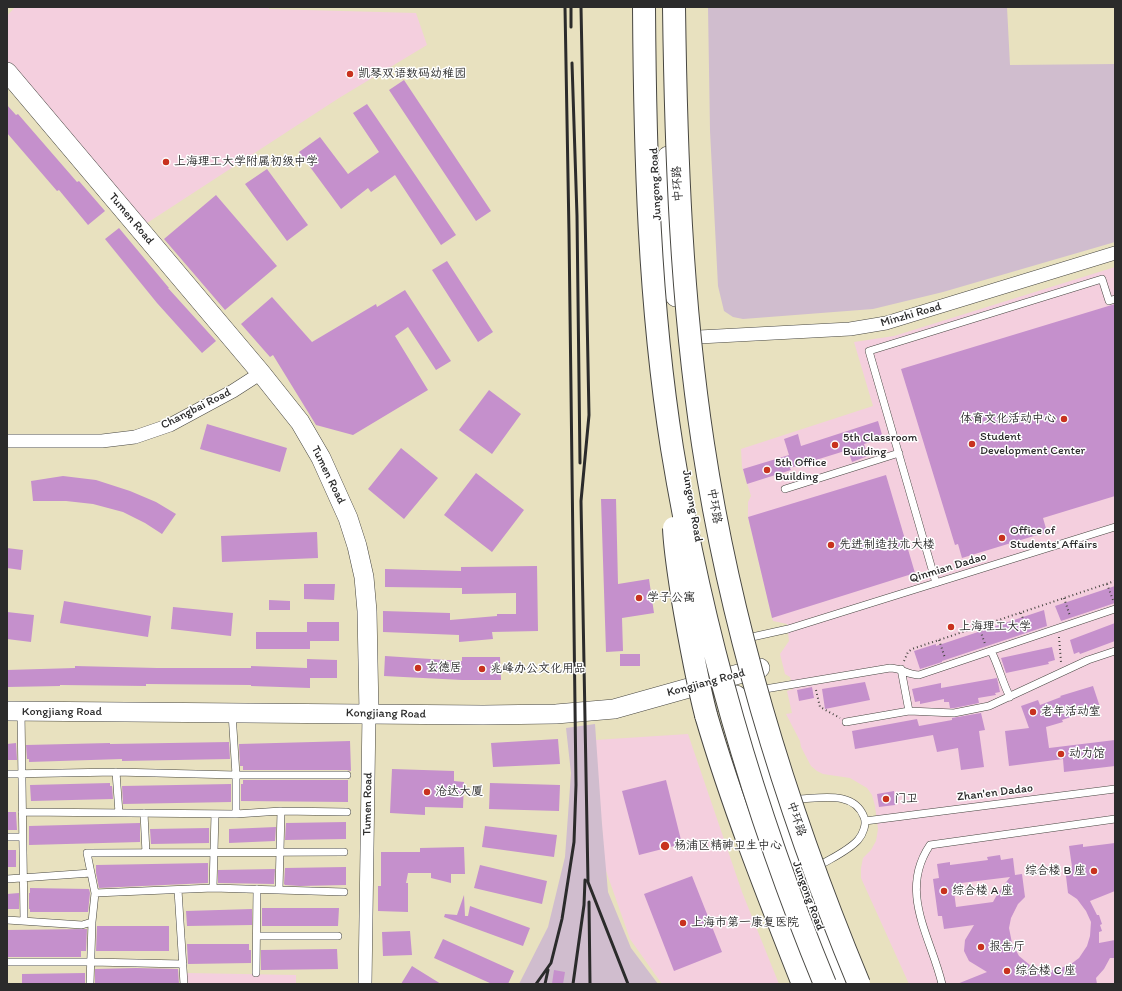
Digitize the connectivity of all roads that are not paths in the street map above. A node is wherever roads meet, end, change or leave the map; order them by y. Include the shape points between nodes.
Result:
1 (634, 7) edge
2 (644, 7) edge
3 (653, 7) edge
4 (666, 7) edge
5 (674, 7) edge
6 (683, 7) edge
7 (7, 72) edge
8 (659, 243) junction
9 (1115, 253) edge
10 (644, 283) junction
11 (1115, 299) edge
12 (699, 337) junction
13 (261, 373) junction
14 (7, 441) edge
15 (672, 447) junction
16 (899, 453) junction
17 (720, 489) junction
18 (785, 489) dead end
19 (710, 518) junction
20 (1115, 527) edge
21 (936, 583) junction
22 (1115, 610) edge
23 (752, 637) junction
24 (1115, 651) edge
25 (989, 652) junction
26 (901, 669) junction
27 (735, 675) junction
28 (765, 689) junction
29 (1010, 697) junction
30 (14, 711) edge
31 (909, 711) junction
32 (232, 713) junction
33 (369, 713) junction
34 (846, 722) road end
35 (116, 772) junction
36 (7, 774) edge
37 (22, 774) junction
38 (347, 774) dead end
39 (236, 775) junction
40 (1115, 789) edge
41 (800, 799) junction
42 (281, 811) junction
43 (22, 812) junction
44 (347, 812) dead end
45 (119, 813) junction
46 (144, 813) junction
47 (215, 814) junction
48 (236, 814) junction
49 (1115, 819) edge
50 (865, 821) junction
51 (7, 837) edge
52 (22, 837) junction
53 (763, 840) junction
54 (213, 852) junction
55 (280, 852) junction
56 (344, 852) dead end
57 (146, 853) junction
58 (813, 867) junction
59 (91, 873) junction
60 (7, 879) edge
61 (23, 879) junction
62 (213, 888) junction
63 (257, 889) junction
64 (178, 890) junction
65 (279, 890) junction
66 (344, 892) dead end
67 (95, 894) junction
68 (7, 920) edge
69 (24, 920) junction
70 (92, 922) junction
71 (256, 936) junction
72 (338, 936) dead end
73 (7, 962) edge
74 (91, 962) junction
75 (183, 964) junction
76 (256, 973) dead end
77 (90, 984) edge
78 (184, 984) edge
79 (365, 984) edge
80 (803, 984) edge
81 (816, 984) edge
82 (825, 984) edge
83 (840, 984) edge
84 (851, 984) edge
85 (859, 984) edge
86 (868, 984) edge
87 (942, 984) edge

1 - 10 main road, Jungong Road via 637,173
2 - 15 highway, bridge via 645,136 650,240
3 - 8 main road, Jungong Road via 654,187
4 - 19 main road, Jungong Road via 668,229 687,387
5 - 85 highway, 中环路, bridge via 675,120 686,296 703,444 718,530 759,702 814,870
6 - 12 main road, Jungong Road via 686,172
7 - 13 street, Tumen Road
8 - 10 main road
8 - 27 main road, Jungong Road via 668,345 693,518
9 - 12 street, Minzhi Road via 886,323 850,329
10 - 27 main road, Jungong Road via 663,449 679,538
11 - 16 lane via 1109,301 1102,279 869,352
12 - 17 main road, Jungong Road
13 - 14 street, Changbai Road via 170,425 135,437 102,441
13 - 33 street, Tumen Road via 300,422 321,458 348,518 357,546 364,577 367,611
15 - 80 highway, bridge via 675,538 680,581 695,669 706,715 763,885
15 - 82 highway, bridge via 707,623 730,710 755,796
16 - 18 lane
16 - 21 lane
17 - 19 main road
17 - 23 main road, Jungong Road
19 - 27 main road, Jungong Road
20 - 21 lane, Qinmian Dadao
21 - 23 lane, Qinmian Dadao via 788,629
22 - 25 lane
23 - 27 main road, Jungong Road
24 - 29 lane via 1088,660
25 - 26 lane via 919,675
25 - 29 lane via 998,664
26 - 28 lane via 890,668
26 - 31 lane
27 - 28 main road, Jungong Road
27 - 33 street, Kongjiang Road via 614,708 556,714
27 - 53 main road, Jungong Road via 747,798
27 - 58 main road, Jungong Road
28 - 41 main road, Jungong Road
29 - 31 lane via 989,706 954,713
30 - 32 street, Kongjiang Road
30 - 37 lane
31 - 34 lane
32 - 33 street, Kongjiang Road
32 - 39 lane
33 - 79 street, Tumen Road
35 - 37 lane
35 - 39 lane
35 - 45 lane
36 - 37 lane
37 - 43 lane
38 - 39 lane
39 - 48 lane
40 - 50 lane, Zhan'en Dadao
41 - 50 lane via 844,799 861,810
41 - 58 main road, Jungong Road
42 - 44 lane
42 - 48 lane
42 - 55 lane
43 - 45 lane
43 - 52 lane
45 - 46 lane
46 - 47 lane
46 - 57 lane
47 - 48 lane
47 - 54 lane
49 - 87 lane via 930,845 923,858 918,878 918,901 924,932
50 - 58 lane via 859,839
51 - 52 lane
52 - 61 lane
53 - 58 main road
53 - 81 main road, Jungong Road
54 - 55 lane
54 - 57 lane
54 - 62 lane
55 - 56 lane
55 - 65 lane
57 - 59 lane via 87,853
58 - 83 main road, Jungong Road
58 - 84 main road, Jungong Road via 837,951
58 - 86 main road, Jungong Road
59 - 61 lane
59 - 67 lane
60 - 61 lane
61 - 69 lane
62 - 63 lane
62 - 64 lane
63 - 65 lane
63 - 71 lane
64 - 67 lane
64 - 75 lane
65 - 66 lane
67 - 70 lane
68 - 69 lane
69 - 70 lane via 82,925
70 - 74 lane
71 - 72 lane
71 - 76 lane
73 - 74 lane
74 - 75 lane
74 - 77 lane
75 - 78 lane

